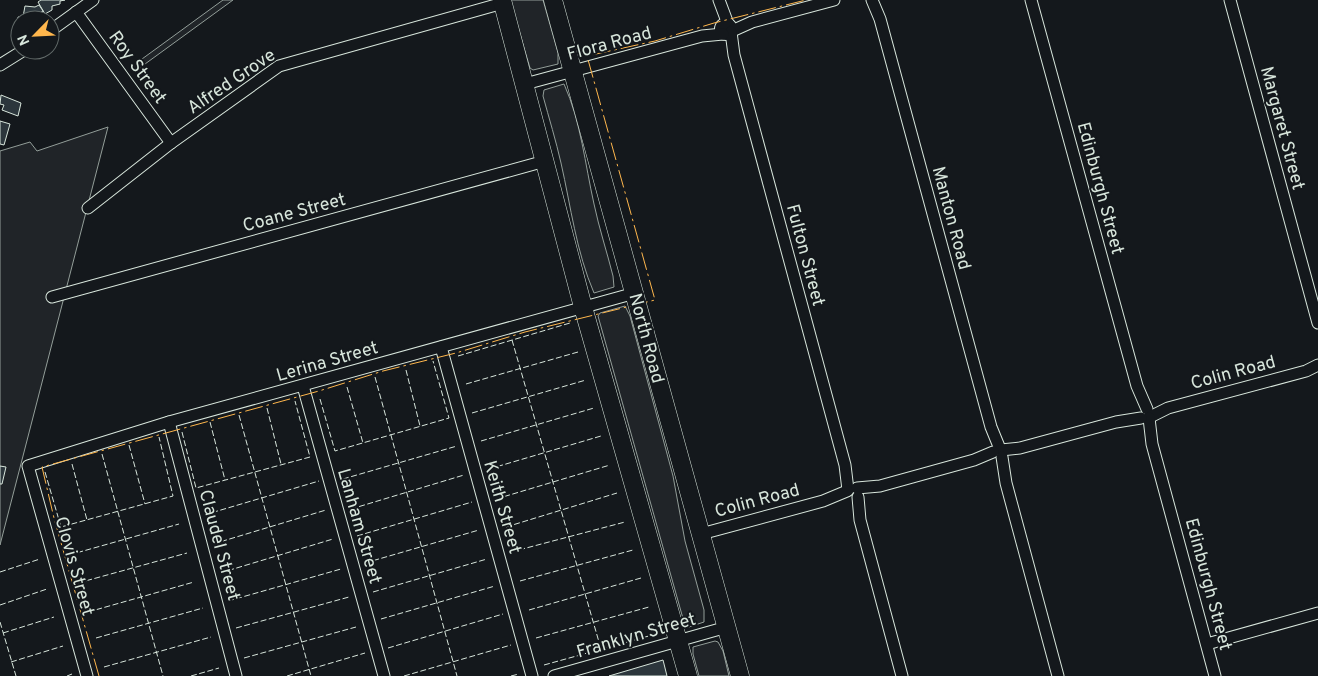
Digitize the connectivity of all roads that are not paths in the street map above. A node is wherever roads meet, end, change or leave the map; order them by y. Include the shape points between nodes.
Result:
1 (93, 0) edge
2 (553, 0) edge
3 (718, 0) edge
4 (834, 0) edge
5 (872, 0) edge
6 (878, 0) edge
7 (1031, 0) edge
8 (1230, 0) edge
9 (502, 1) edge
10 (76, 12) junction
11 (880, 19) junction
12 (60, 24) edge
13 (727, 29) junction
14 (572, 70) junction
15 (525, 84) junction
16 (171, 143) junction
17 (545, 161) junction
18 (88, 208) dead end
19 (635, 293) junction
20 (52, 297) dead end
21 (583, 307) junction
22 (1318, 323) edge
23 (441, 347) junction
24 (1318, 365) edge
25 (1312, 370) edge
26 (303, 386) junction
27 (1144, 414) junction
28 (169, 422) junction
29 (998, 454) junction
30 (28, 466) joint
31 (853, 493) junction
32 (700, 534) junction
33 (1318, 613) edge
34 (727, 627) junction
35 (678, 641) junction
36 (1207, 644) junction
37 (87, 676) edge
38 (236, 676) edge
39 (384, 676) edge
40 (532, 676) edge
41 (554, 676) edge
42 (688, 676) edge
43 (740, 676) edge
44 (902, 676) edge
45 (1058, 676) edge
46 (1215, 676) edge

1 - 10 street
2 - 14 highway, North Road
3 - 13 street, Fulton Street
4 - 13 street, Flora Road
5 - 11 street, Manton Road
6 - 11 street, Manton Road
7 - 27 street, Edinburgh Street
8 - 22 street, Margaret Street
9 - 15 highway
9 - 16 street, Alfred Grove via 279,66
10 - 12 street
10 - 16 street, Roy Street
11 - 29 street, Manton Road
13 - 14 street, Flora Road
13 - 31 street, Fulton Street
14 - 15 street, Flora Road
14 - 19 highway, North Road
15 - 17 highway
16 - 18 street, Alfred Grove
17 - 20 street, Coane Street
17 - 21 highway
19 - 21 street, Lerina Street
19 - 32 highway, North Road
21 - 23 street, Lerina Street
21 - 35 highway
23 - 26 street, Lerina Street
23 - 40 street, Keith Street
24 - 25 street, Colin Road
25 - 27 street, Colin Road
26 - 28 street, Lerina Street
26 - 39 street, Lanham Street
27 - 29 street, Colin Road
27 - 36 street, Edinburgh Street
28 - 30 street, Lerina Street
28 - 38 street, Claudel Street
29 - 31 street, Colin Road
29 - 45 street, Manton Road
30 - 37 street, Clovis Street
31 - 32 street, Colin Road
31 - 44 street, Fulton Street
32 - 34 highway, North Road
33 - 36 street
34 - 35 street, Franklyn Street
34 - 43 highway, North Road
35 - 41 street, Franklyn Street
35 - 42 highway
36 - 46 street, Edinburgh Street

